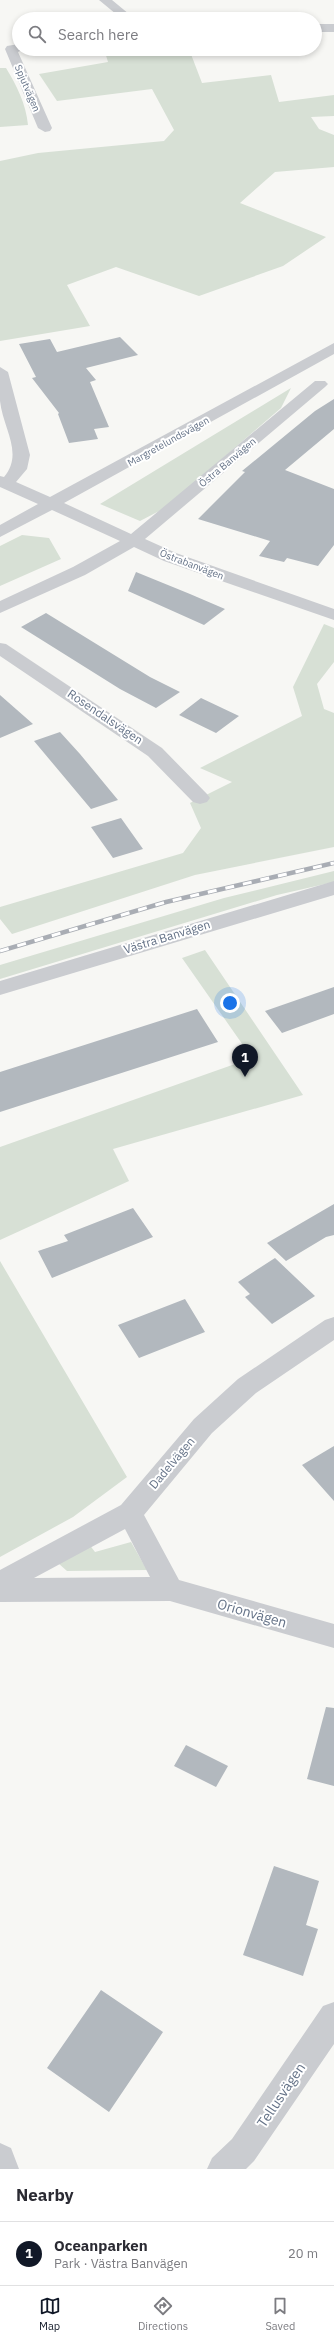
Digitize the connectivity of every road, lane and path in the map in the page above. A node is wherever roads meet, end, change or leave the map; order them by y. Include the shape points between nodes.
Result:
1 (105, 0) edge
2 (120, 12) edge
3 (322, 28) edge
4 (334, 28) edge
5 (13, 56) edge
6 (45, 128) dead end
7 (334, 348) edge
8 (0, 372) edge
9 (320, 384) dead end
10 (4, 481) edge
11 (53, 505) junction
12 (0, 532) edge
13 (134, 540) junction
14 (0, 608) edge
15 (331, 608) edge
16 (0, 648) edge
17 (200, 798) dead end
18 (334, 888) edge
19 (0, 988) edge
20 (334, 1327) edge
21 (130, 1513) junction
22 (0, 1584) edge
23 (170, 1589) junction
24 (0, 1590) edge
25 (334, 1636) edge
26 (334, 2017) edge
27 (0, 2159) edge
28 (2, 2169) edge
29 (223, 2169) edge

1 - 2 street
3 - 4 street
5 - 6 street, Spjutvägen
7 - 11 street, Margretelundsvägen
8 - 10 street via 22,455 19,469
9 - 13 street, Östra Banvägen
10 - 11 street, Östrabanvägen
11 - 12 street, Margretelundsvägen
11 - 13 street, Östrabanvägen
13 - 14 street via 79,571
13 - 15 street, Östrabanvägen via 170,556
16 - 17 street, Rosendalsvägen via 155,752
18 - 19 street, Västra Banvägen
20 - 21 street, Dadelvägen via 247,1386 203,1426
21 - 22 street, Dadelvägen
21 - 23 street
23 - 24 street, Orionvägen
23 - 25 street, Orionvägen
26 - 29 street, Tellusvägen via 243,2150
27 - 28 street

